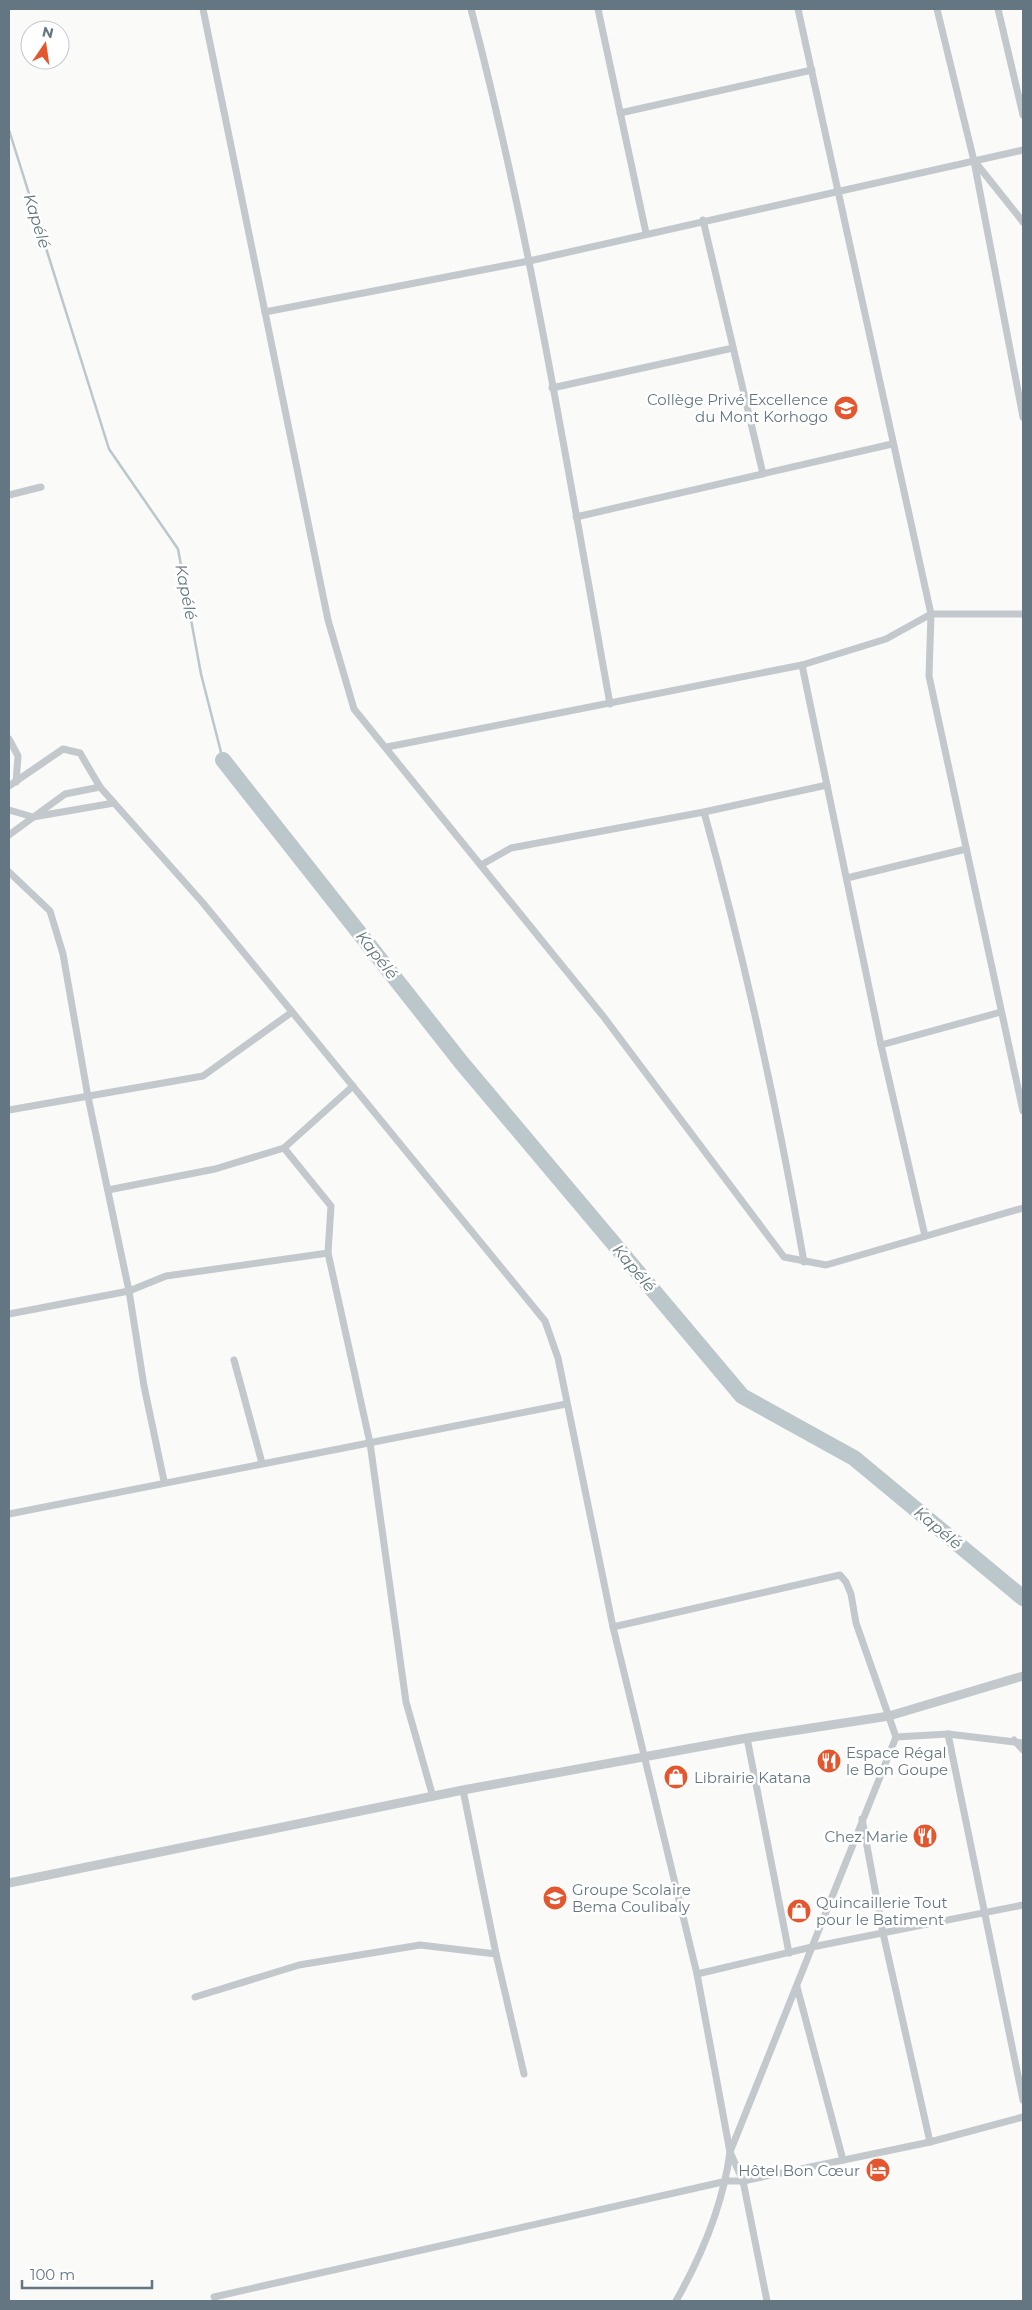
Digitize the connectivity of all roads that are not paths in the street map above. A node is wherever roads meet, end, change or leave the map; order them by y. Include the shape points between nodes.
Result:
1 (203, 9) edge
2 (472, 9) edge
3 (598, 9) edge
4 (798, 9) edge
5 (937, 9) edge
6 (998, 9) edge
7 (812, 70) junction
8 (620, 114) junction
9 (1023, 115) edge
10 (1023, 150) edge
11 (974, 161) junction
12 (840, 192) junction
13 (703, 220) junction
14 (1023, 222) edge
15 (646, 234) junction
16 (529, 261) junction
17 (265, 312) junction
18 (733, 348) junction
19 (552, 388) junction
20 (1023, 417) edge
21 (892, 444) junction
22 (762, 474) junction
23 (41, 486) dead end
24 (9, 495) edge
25 (576, 517) junction
26 (931, 614) junction
27 (1023, 614) edge
28 (802, 665) junction
29 (610, 704) junction
30 (9, 739) edge
31 (386, 747) junction
32 (16, 782) junction
33 (827, 785) junction
34 (9, 786) edge
35 (100, 787) junction
36 (114, 803) junction
37 (9, 810) edge
38 (704, 812) junction
39 (33, 817) junction
40 (9, 835) edge
41 (966, 849) junction
42 (481, 865) junction
43 (9, 872) edge
44 (846, 878) junction
45 (292, 1012) junction
46 (1001, 1012) junction
47 (881, 1045) junction
48 (352, 1086) junction
49 (88, 1097) junction
50 (9, 1110) edge
51 (1023, 1111) edge
52 (284, 1148) junction
53 (108, 1190) junction
54 (1023, 1208) edge
55 (925, 1236) junction
56 (328, 1253) junction
57 (804, 1262) junction
58 (129, 1291) junction
59 (9, 1314) edge
60 (234, 1360) dead end
61 (566, 1404) junction
62 (370, 1444) junction
63 (262, 1463) junction
64 (164, 1482) junction
65 (9, 1514) edge
66 (613, 1627) junction
67 (1023, 1676) edge
68 (888, 1716) junction
69 (948, 1734) junction
70 (896, 1737) junction
71 (747, 1738) junction
72 (1014, 1740) junction
73 (1023, 1743) edge
74 (1023, 1750) edge
75 (645, 1758) junction
76 (463, 1790) junction
77 (433, 1797) junction
78 (862, 1818) junction
79 (9, 1883) edge
80 (1023, 1904) edge
81 (985, 1913) junction
82 (883, 1933) junction
83 (812, 1947) junction
84 (789, 1953) junction
85 (496, 1954) junction
86 (698, 1974) junction
87 (797, 1987) junction
88 (195, 1997) dead end
89 (524, 2074) dead end
90 (1023, 2100) edge
91 (1023, 2117) edge
92 (930, 2142) junction
93 (730, 2152) junction
94 (843, 2160) junction
95 (726, 2181) junction
96 (743, 2181) junction
97 (214, 2297) dead end
98 (676, 2301) edge
99 (767, 2301) edge

1 - 17 street
2 - 16 street
3 - 8 street
4 - 7 street
5 - 11 street
6 - 9 street
7 - 8 street
7 - 12 street
8 - 15 street
10 - 11 street
11 - 12 street
11 - 14 street
11 - 20 street
12 - 13 street
12 - 21 street
13 - 15 street
13 - 18 street
15 - 16 street
16 - 17 street
16 - 19 street
17 - 31 street via 328,620 354,709
18 - 19 street
18 - 22 street
19 - 25 street
21 - 22 street
21 - 26 street
22 - 25 street
23 - 24 street
25 - 29 street
26 - 27 street
26 - 28 street via 886,638
26 - 41 street via 929,676
28 - 29 street
28 - 33 street
29 - 31 street
30 - 32 street via 18,756
31 - 42 street
32 - 34 street
32 - 35 street via 63,749 80,753
33 - 38 street
33 - 44 street
35 - 36 street
35 - 39 street via 65,794
36 - 39 street
36 - 45 street via 203,903
37 - 39 street
38 - 42 street via 511,848
38 - 57 street via 730,904
39 - 40 street
41 - 44 street
41 - 46 street
42 - 57 street via 602,1016 784,1257
43 - 49 street via 50,911 63,954
44 - 47 street
45 - 48 street
45 - 49 street via 203,1076
46 - 47 street
46 - 51 street
47 - 55 street
48 - 52 street
48 - 61 street via 545,1321 558,1358
49 - 50 street
49 - 53 street
52 - 53 street via 215,1169
52 - 56 street via 331,1206
53 - 58 street
54 - 55 street
55 - 57 street via 826,1265
56 - 58 street via 166,1276
56 - 62 street
58 - 59 street
58 - 64 street
60 - 63 street
61 - 62 street
61 - 66 street
62 - 63 street
62 - 77 street via 406,1702
63 - 64 street
64 - 65 street
66 - 68 street via 840,1575 851,1594 856,1623
66 - 75 street
67 - 68 street
68 - 70 street
68 - 71 street
69 - 70 street
69 - 72 street
69 - 81 street
70 - 78 street
71 - 75 street
71 - 84 street
72 - 73 street
72 - 74 street
75 - 76 street
75 - 86 street
76 - 77 street
76 - 85 street
77 - 79 street
78 - 82 street
78 - 83 street
80 - 81 street
81 - 82 street
81 - 90 street
82 - 83 street
82 - 92 street
83 - 84 street
83 - 87 street
84 - 86 street
85 - 88 street via 420,1944 299,1965
85 - 89 street
86 - 93 street
87 - 93 street
87 - 94 street
91 - 92 street
92 - 94 street
93 - 95 street
93 - 96 street
94 - 96 street
95 - 96 street
95 - 97 street
95 - 98 street via 693,2270
96 - 99 street

